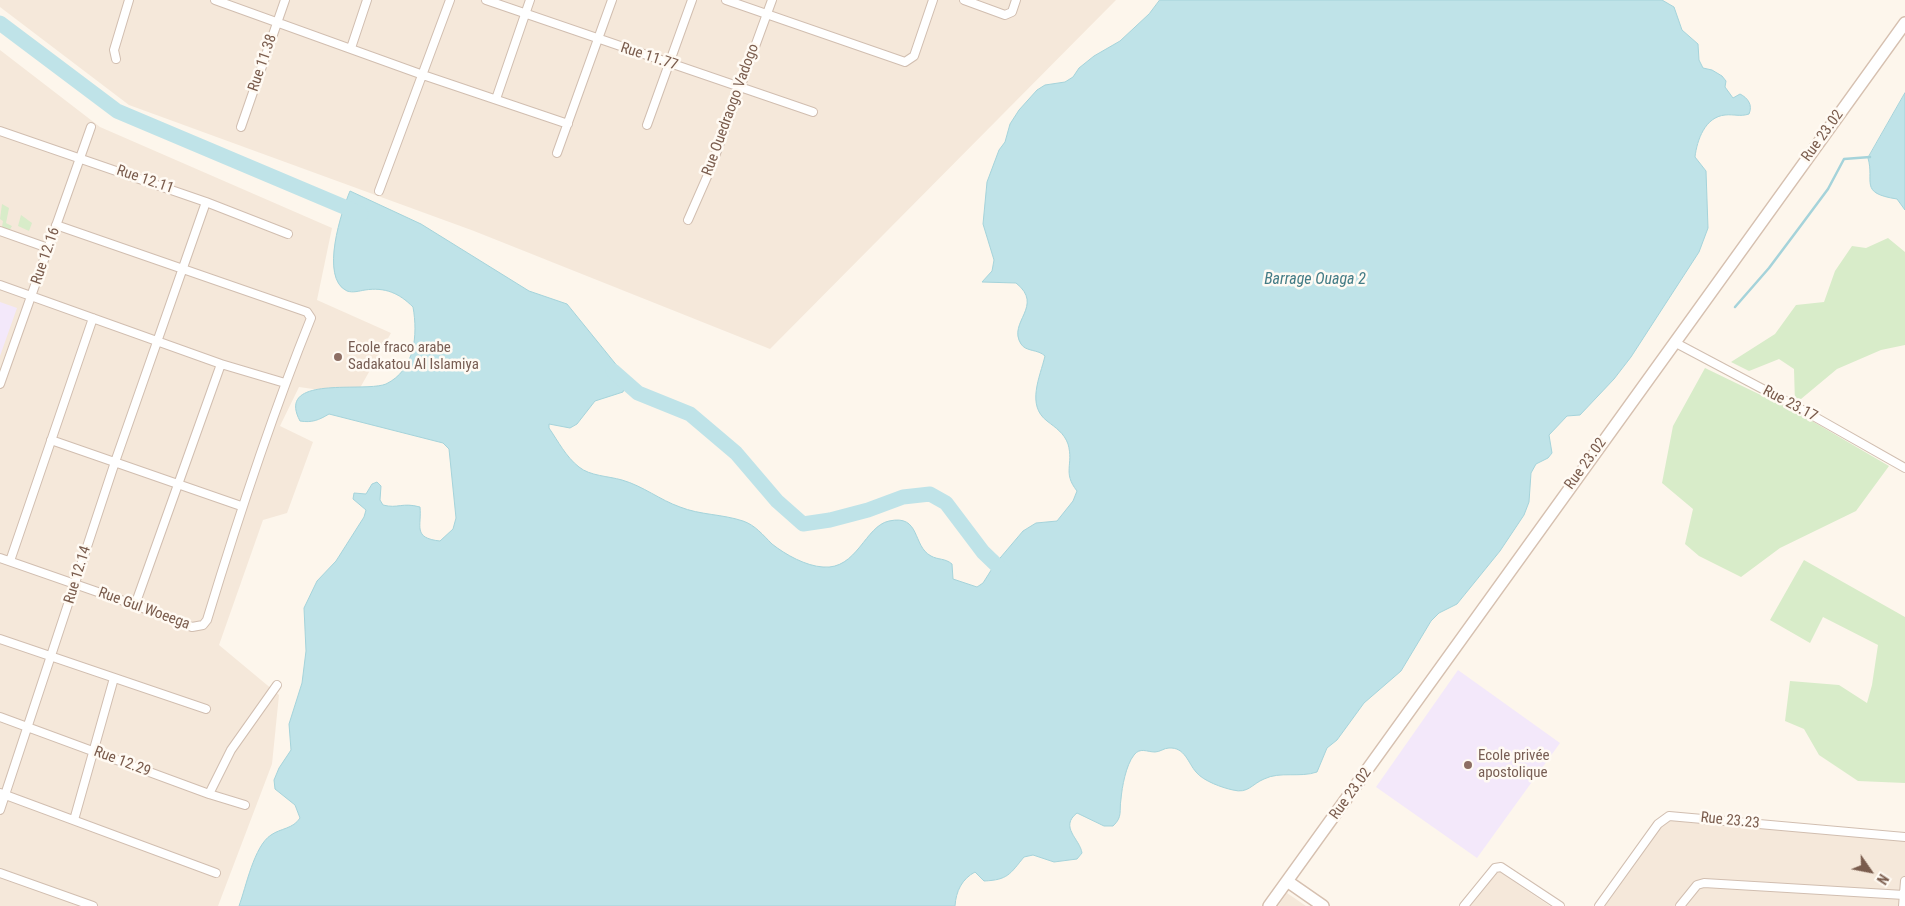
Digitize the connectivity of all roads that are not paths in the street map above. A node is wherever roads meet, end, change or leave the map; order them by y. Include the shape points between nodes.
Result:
1 (129, 0) edge
2 (215, 0) edge
3 (285, 0) edge
4 (367, 0) edge
5 (450, 0) edge
6 (486, 0) edge
7 (530, 0) edge
8 (612, 0) edge
9 (692, 0) edge
10 (726, 0) edge
11 (772, 0) edge
12 (933, 0) edge
13 (964, 0) edge
14 (1016, 0) edge
15 (525, 14) junction
16 (766, 14) junction
17 (277, 22) junction
18 (1905, 23) edge
19 (598, 40) junction
20 (351, 48) junction
21 (116, 59) dead end
22 (670, 64) junction
23 (423, 75) junction
24 (740, 88) junction
25 (496, 99) junction
26 (813, 112) dead end
27 (568, 124) junction
28 (647, 125) dead end
29 (91, 127) dead end
30 (241, 127) dead end
31 (0, 131) edge
32 (557, 153) dead end
33 (80, 157) junction
34 (379, 191) dead end
35 (206, 202) junction
36 (688, 220) dead end
37 (56, 225) junction
38 (0, 231) edge
39 (288, 234) dead end
40 (48, 248) junction
41 (182, 270) junction
42 (0, 285) edge
43 (31, 297) junction
44 (93, 318) junction
45 (158, 340) junction
46 (1674, 342) junction
47 (221, 364) junction
48 (285, 383) junction
49 (0, 384) edge
50 (51, 440) junction
51 (115, 462) junction
52 (1905, 468) edge
53 (178, 485) junction
54 (241, 506) junction
55 (0, 558) edge
56 (10, 561) junction
57 (75, 584) junction
58 (135, 605) junction
59 (0, 639) edge
60 (52, 657) junction
61 (114, 678) junction
62 (278, 684) dead end
63 (206, 708) dead end
64 (0, 717) edge
65 (27, 726) junction
66 (95, 751) junction
67 (3, 794) edge
68 (209, 794) junction
69 (244, 805) dead end
70 (0, 810) edge
71 (74, 820) junction
72 (1905, 837) edge
73 (0, 873) edge
74 (216, 873) dead end
75 (1288, 881) junction
76 (1905, 881) edge
77 (1904, 894) edge
78 (93, 906) edge
79 (1269, 906) edge
80 (1323, 906) edge
81 (1464, 906) edge
82 (1560, 906) edge
83 (1599, 906) edge
84 (1680, 906) edge
85 (1903, 906) edge

1 - 21 street via 114,50
2 - 17 street
3 - 17 street, Rue 11.38
4 - 20 street
5 - 23 street
6 - 15 street, Rue 11.77
7 - 15 street
8 - 19 street
9 - 22 street
10 - 16 street
11 - 16 street, Rue Ouedraogo Vadogo
12 - 16 street via 912,60 905,62
13 - 14 street via 1005,15 1010,14
15 - 19 street, Rue 11.77
15 - 25 street
16 - 24 street, Rue Ouedraogo Vadogo
17 - 20 street
17 - 30 street, Rue 11.38
18 - 46 street, Rue 23.02
19 - 22 street, Rue 11.77
19 - 27 street
20 - 23 street
22 - 24 street, Rue 11.77
22 - 28 street
23 - 25 street
23 - 34 street
24 - 26 street, Rue 11.77
24 - 36 street, Rue Ouedraogo Vadogo
25 - 27 street
27 - 32 street
29 - 33 street, Rue 12.16
31 - 33 street, Rue 12.11
33 - 35 street, Rue 12.11
33 - 37 street, Rue 12.16
35 - 39 street, Rue 12.11
35 - 41 street, Rue 12.14
37 - 40 street, Rue 12.16
37 - 41 street
38 - 40 street
40 - 43 street, Rue 12.16
41 - 45 street, Rue 12.14
41 - 48 street via 309,314
42 - 43 street
43 - 44 street
43 - 49 street, Rue 12.16
44 - 45 street
44 - 50 street
45 - 47 street
45 - 51 street, Rue 12.14
46 - 52 street, Rue 23.17
46 - 75 street, Rue 23.02
47 - 48 street
47 - 53 street
48 - 54 street
50 - 51 street
50 - 56 street
51 - 53 street
51 - 57 street, Rue 12.14
53 - 54 street
53 - 58 street
54 - 58 street, Rue Gul Woeega via 203,625 192,627
55 - 56 street, Rue Gul Woeega
56 - 57 street, Rue Gul Woeega
57 - 58 street, Rue Gul Woeega
57 - 60 street, Rue 12.14
59 - 60 street
60 - 61 street
60 - 65 street, Rue 12.14
61 - 63 street
61 - 66 street
62 - 68 street via 231,750
64 - 65 street, Rue 12.29
65 - 66 street, Rue 12.29
65 - 67 street, Rue 12.14
66 - 68 street, Rue 12.29
66 - 71 street
67 - 70 street, Rue 12.14
67 - 71 street
68 - 69 street, Rue 12.29
71 - 74 street
72 - 83 street, Rue 23.23 via 1669,816 1658,824
73 - 78 street
75 - 79 street, Rue 23.02
75 - 80 street
76 - 77 street
77 - 84 street via 1704,883 1697,885
77 - 85 street
81 - 82 street via 1495,868 1501,867

